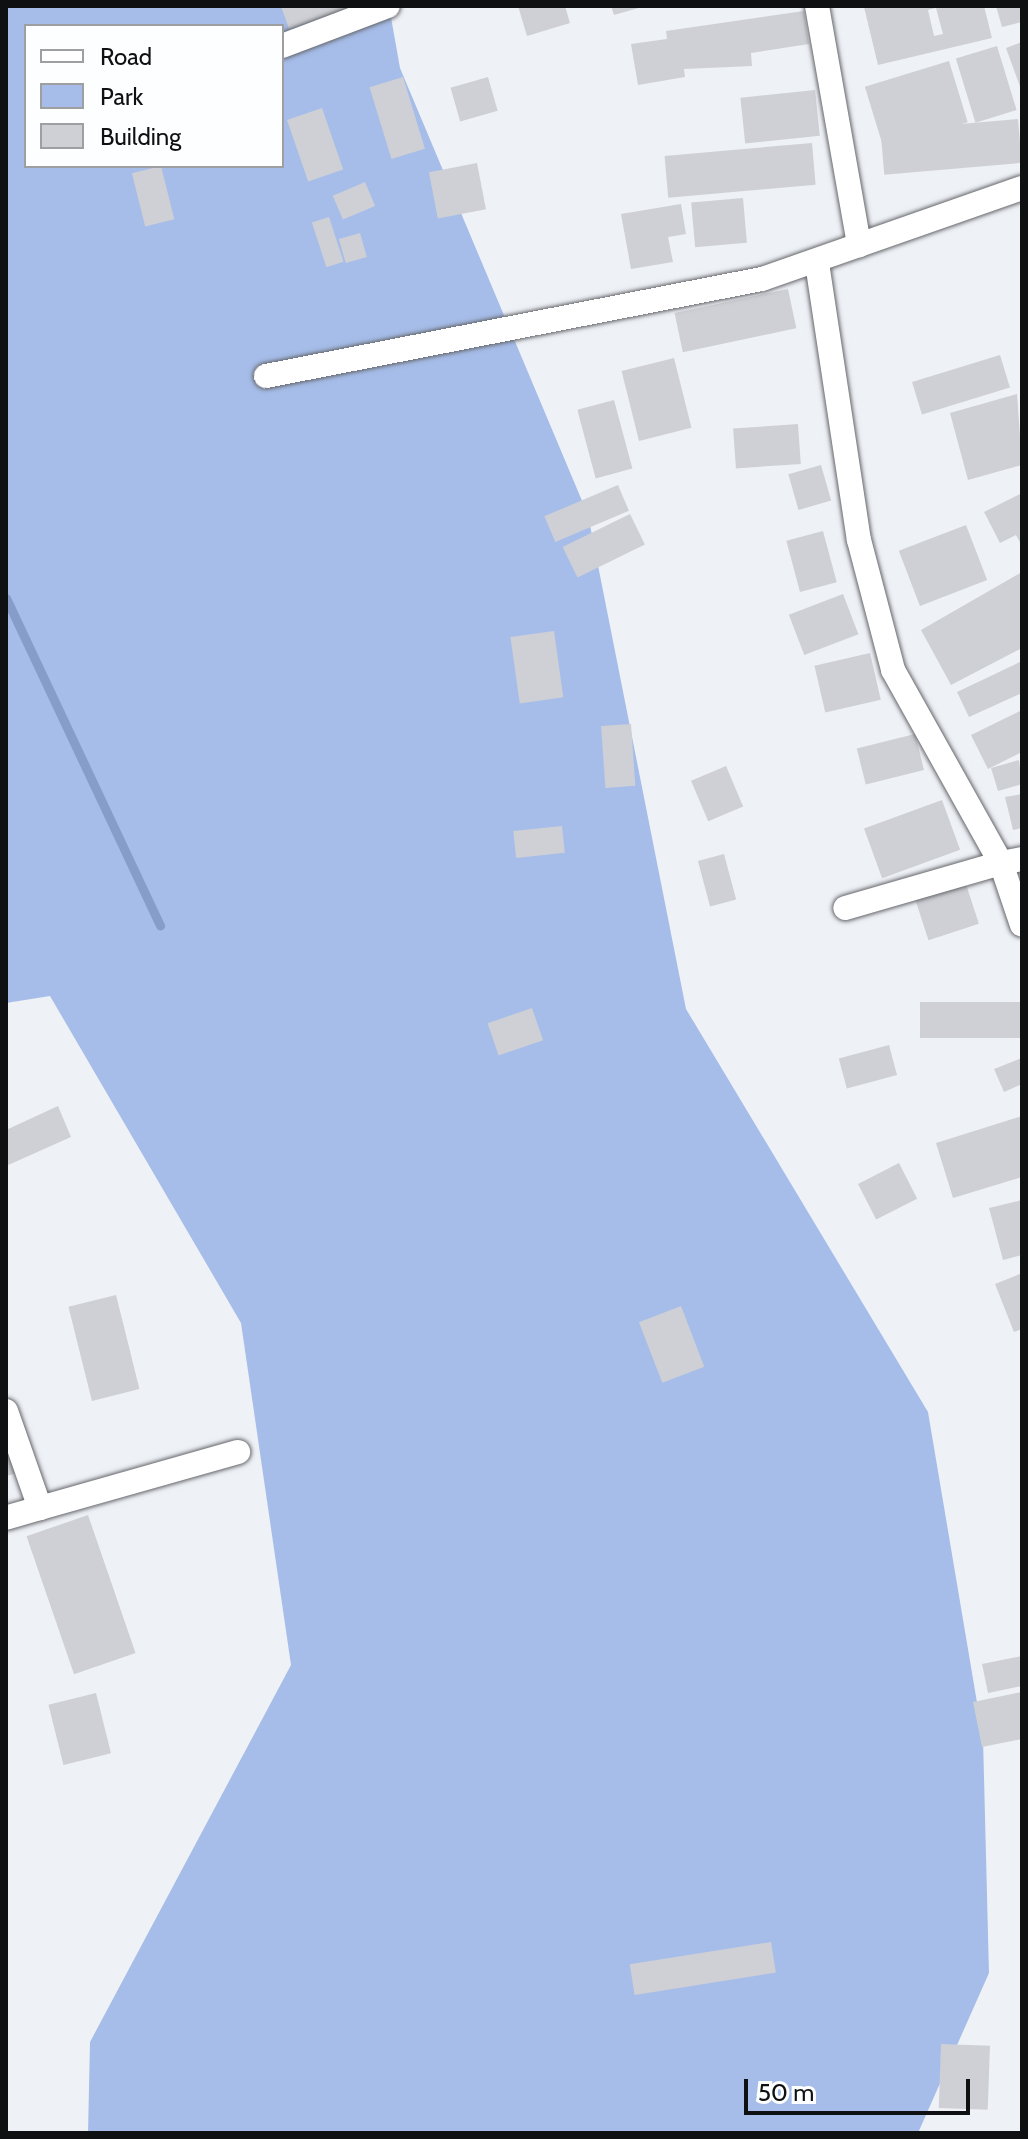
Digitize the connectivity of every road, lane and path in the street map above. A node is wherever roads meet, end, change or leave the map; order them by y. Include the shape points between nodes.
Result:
1 (388, 6) edge
2 (817, 6) edge
3 (284, 45) edge
4 (1022, 188) edge
5 (859, 245) junction
6 (817, 263) junction
7 (266, 376) dead end
8 (1012, 861) edge
9 (845, 908) dead end
10 (1022, 925) edge
11 (6, 1411) edge
12 (238, 1452) dead end
13 (40, 1508) junction
14 (6, 1518) edge

1 - 3 street
2 - 5 street
4 - 5 street
5 - 6 street
6 - 7 street via 746,282
6 - 8 street via 859,540 893,670
8 - 9 street
8 - 10 street
11 - 13 street
12 - 13 street
13 - 14 street

